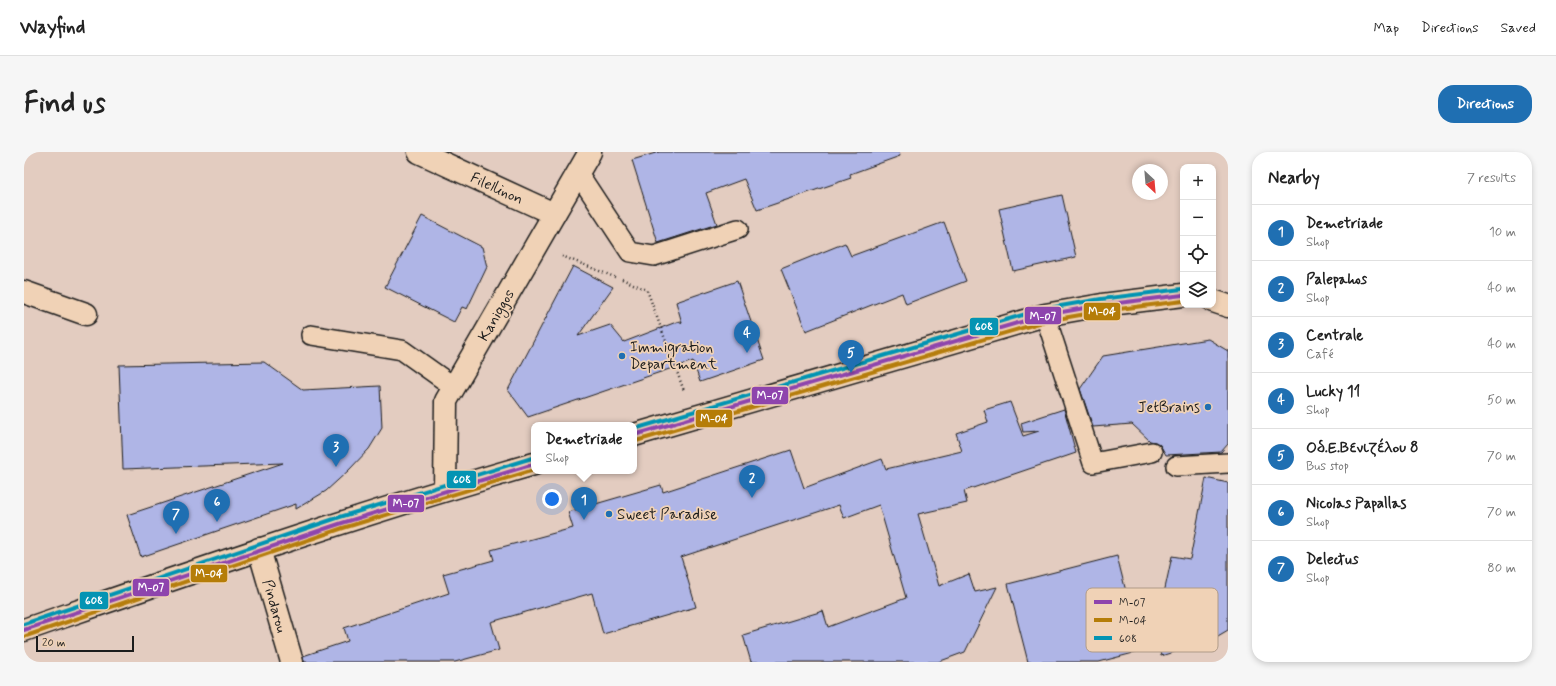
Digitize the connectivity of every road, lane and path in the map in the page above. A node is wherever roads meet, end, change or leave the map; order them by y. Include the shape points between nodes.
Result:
1 (419, 152) edge
2 (590, 152) edge
3 (578, 173) junction
4 (554, 214) junction
5 (738, 229) dead end
6 (574, 260) dead end
7 (1228, 291) edge
8 (24, 292) edge
9 (1216, 292) edge
10 (1180, 295) edge
11 (1216, 302) edge
12 (1228, 306) edge
13 (86, 314) dead end
14 (1045, 315) junction
15 (311, 336) dead end
16 (454, 387) junction
17 (693, 418) junction
18 (637, 434) edge
19 (1152, 452) dead end
20 (1228, 463) edge
21 (531, 465) edge
22 (1176, 466) dead end
23 (445, 489) junction
24 (259, 549) junction
25 (24, 630) edge
26 (292, 662) edge

1 - 4 main road, Filellinon
2 - 3 main road, Kaniggos
3 - 4 main road, Kaniggos
3 - 5 lane via 630,252 654,256
4 - 16 main road, Kaniggos
6 - 17 path via 647,290
7 - 9 main road
8 - 13 main road
10 - 14 main road
11 - 12 main road
14 - 17 main road
14 - 19 lane via 1093,463
15 - 16 lane via 402,350
16 - 23 main road, Kaniggos via 446,401
17 - 18 main road
20 - 22 lane
21 - 23 main road
23 - 24 main road
24 - 25 main road
24 - 26 main road, Pindarou

